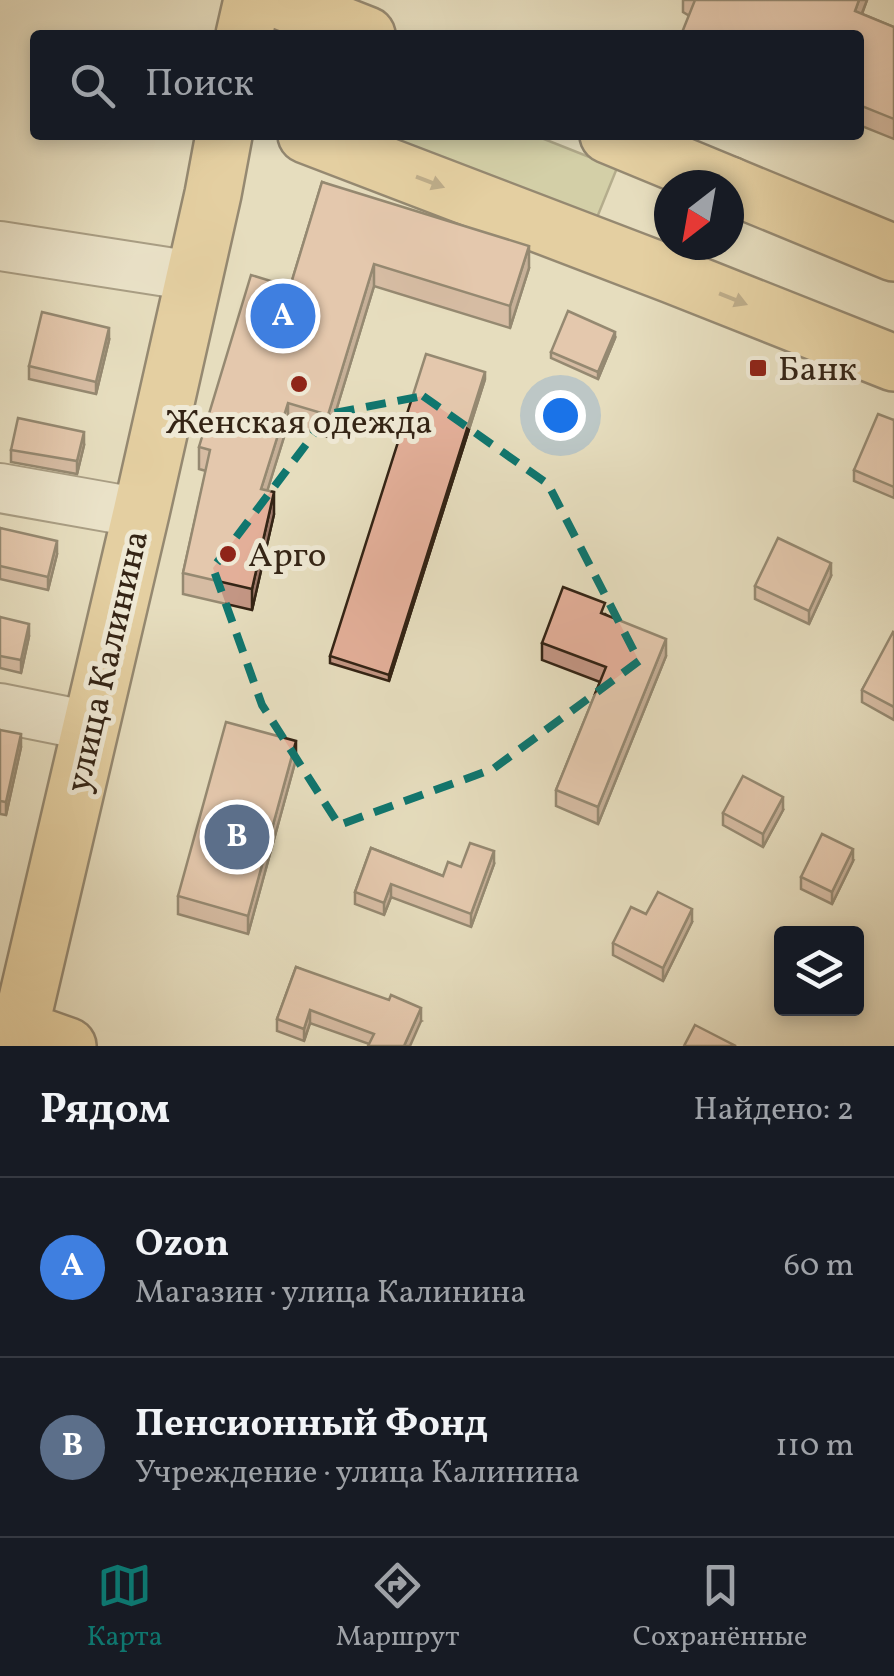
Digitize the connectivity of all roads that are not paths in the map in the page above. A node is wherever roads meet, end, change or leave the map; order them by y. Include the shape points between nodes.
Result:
1 (252, 0) edge
2 (245, 30) edge
3 (223, 140) edge
4 (319, 140) edge
5 (620, 140) edge
6 (693, 170) edge
7 (744, 191) edge
8 (0, 246) edge
9 (894, 254) edge
10 (193, 276) junction
11 (894, 363) edge
12 (0, 488) edge
13 (141, 514) junction
14 (0, 708) edge
15 (90, 726) junction
16 (26, 1036) edge

1 - 2 main road
3 - 10 main road, улица Калинина
4 -> 11 main road
5 - 6 main road
7 - 9 main road
8 - 10 street
10 - 13 main road, улица Калинина
12 - 13 street
13 - 15 main road, улица Калинина
14 - 15 street
15 - 16 main road, улица Калинина

